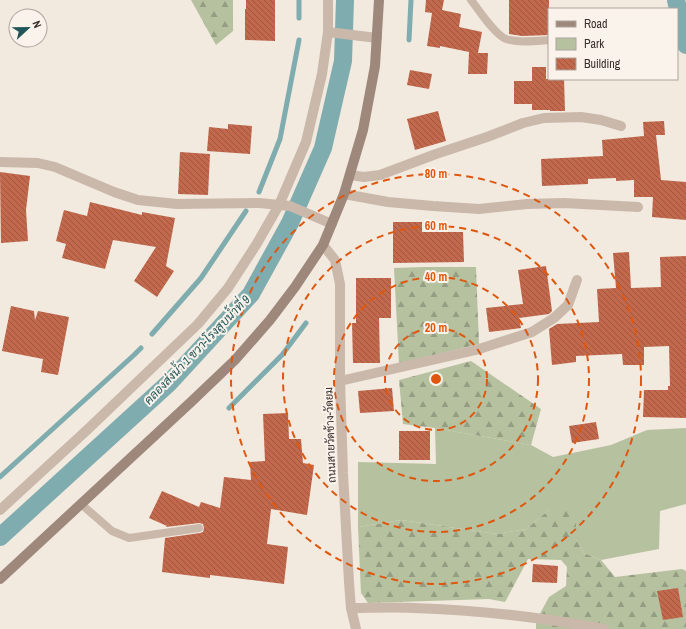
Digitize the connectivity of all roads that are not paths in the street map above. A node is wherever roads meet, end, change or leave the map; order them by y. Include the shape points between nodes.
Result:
1 (328, 0) edge
2 (379, 0) edge
3 (471, 0) edge
4 (328, 32) junction
5 (377, 38) junction
6 (548, 40) edge
7 (621, 126) dead end
8 (0, 162) edge
9 (350, 175) junction
10 (344, 194) junction
11 (280, 205) junction
12 (638, 207) dead end
13 (332, 224) junction
14 (323, 245) junction
15 (577, 280) dead end
16 (340, 381) junction
17 (81, 504) junction
18 (0, 510) edge
19 (199, 528) dead end
20 (0, 579) edge
21 (352, 608) junction
22 (356, 629) edge
23 (604, 629) edge

1 - 4 street
2 - 5 main road
3 - 6 lane via 497,33 504,38 513,41
4 - 5 street
4 - 11 street via 322,74 306,142
5 - 9 main road via 368,106
7 - 9 street via 581,117 544,118 523,123 380,175
8 - 11 street via 38,163 55,167 138,200 178,204
9 - 10 main road
10 - 12 street via 388,202 479,209 564,203
10 - 13 main road
11 - 13 street via 290,206
11 - 18 street via 228,288 198,324
13 - 14 main road
14 - 16 street, ถนนสายวัดช้าง-วัดยม via 335,260 340,284
14 - 17 main road via 270,320 235,360
15 - 16 street via 568,305 532,332 476,350
16 - 21 street, ถนนสายวัดช้าง-วัดยม
17 - 19 lane via 112,531 129,538
17 - 20 main road
21 - 22 street, ถนนสายวัดช้าง-วัดยม
21 - 23 street via 490,612

